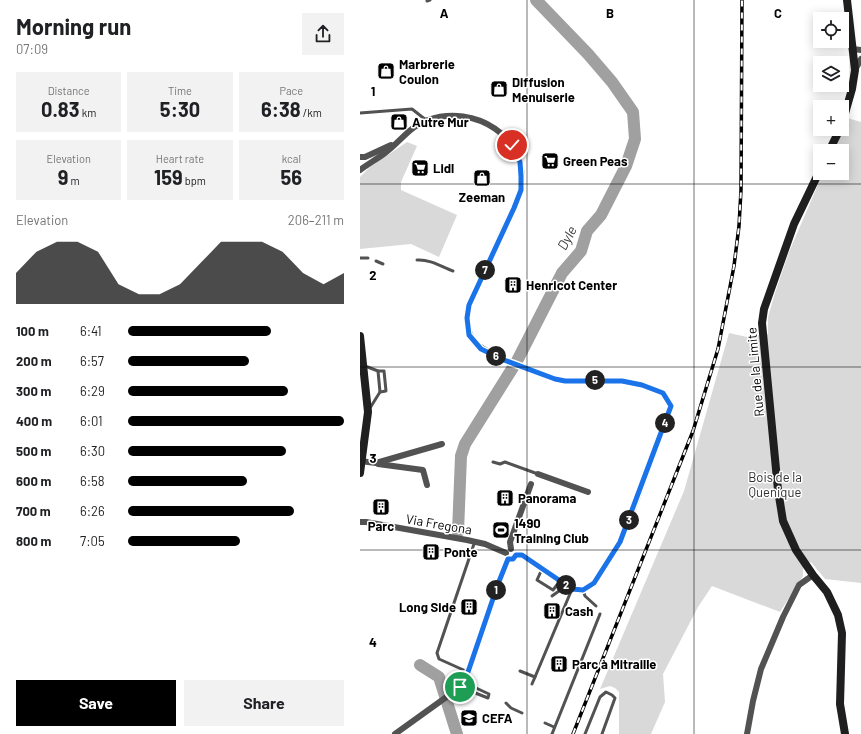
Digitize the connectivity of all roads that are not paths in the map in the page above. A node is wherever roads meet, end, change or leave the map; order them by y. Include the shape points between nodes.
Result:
1 (847, 0) edge
2 (857, 49) edge
3 (861, 59) edge
4 (855, 70) junction
5 (849, 100) edge
6 (360, 113) edge
7 (426, 120) junction
8 (401, 139) junction
9 (360, 157) edge
10 (360, 170) edge
11 (815, 180) edge
12 (360, 258) edge
13 (368, 258) dead end
14 (417, 260) dead end
15 (376, 261) dead end
16 (383, 264) dead end
17 (453, 271) dead end
18 (360, 336) edge
19 (504, 360) joint
20 (363, 366) junction
21 (520, 366) joint
22 (378, 371) junction
23 (380, 392) junction
24 (368, 412) junction
25 (363, 427) edge
26 (442, 444) dead end
27 (361, 461) edge
28 (493, 462) dead end
29 (376, 463) junction
30 (360, 473) edge
31 (538, 474) joint
32 (531, 484) dead end
33 (427, 485) dead end
34 (588, 492) dead end
35 (360, 519) edge
36 (363, 522) edge
37 (475, 541) junction
38 (508, 551) junction
39 (516, 555) junction
40 (508, 559) junction
41 (542, 568) junction
42 (813, 575) junction
43 (560, 581) junction
44 (569, 588) junction
45 (583, 590) junction
46 (552, 596) dead end
47 (596, 606) dead end
48 (600, 614) dead end
49 (520, 671) dead end
50 (468, 672) junction
51 (535, 677) junction
52 (532, 684) dead end
53 (461, 685) junction
54 (506, 703) dead end
55 (522, 713) dead end
56 (545, 723) dead end
57 (554, 727) junction
58 (395, 734) edge
59 (552, 734) edge
60 (585, 734) edge
61 (602, 734) edge
62 (747, 734) edge
63 (845, 734) edge

1 - 2 street
2 - 4 street
3 - 4 street
4 - 5 street
6 - 7 lane via 412,109
7 - 8 street
7 - 19 street via 447,115 477,119 503,135 512,145 520,162 521,190 479,276 467,318 469,335 481,349
8 - 9 street via 365,157
8 - 10 street
11 - 42 street, Rue de la Limite via 794,224 764,309 762,322 783,521 796,550
12 - 13 lane
14 - 17 lane via 424,260
15 - 16 lane
18 - 20 street
19 - 21 lane
20 - 22 lane
20 - 24 street
21 - 45 street via 565,381 622,381 642,385 663,393 671,406 620,542 594,583
22 - 23 lane
22 - 23 lane via 384,371 386,391
23 - 24 lane
24 - 25 street
25 - 27 street
26 - 29 street
27 - 29 street
27 - 30 street
28 - 31 lane via 505,462
29 - 33 street via 423,470
31 - 34 street
32 - 38 street
35 - 36 street, Via Fregona
36 - 37 street, Via Fregona
37 - 38 street, Via Fregona
37 - 50 lane via 437,653 439,659
38 - 39 street via 514,550
38 - 40 street
39 - 40 street via 513,559
39 - 41 street via 522,555
40 - 50 street
41 - 43 street
41 - 43 lane via 537,580 553,590
42 - 62 street via 799,585 761,669
42 - 63 street, Rue de la Limite via 828,592 838,615 842,633 840,704
43 - 44 street
44 - 45 street
44 - 46 lane
44 - 51 lane
45 - 47 lane via 585,596
48 - 57 lane
49 - 51 lane
50 - 53 street
51 - 52 lane
53 - 53 lane via 488,698 489,694
53 - 58 street
54 - 55 lane
56 - 57 lane
57 - 59 lane
60 - 61 lane via 600,697 606,692 615,698

